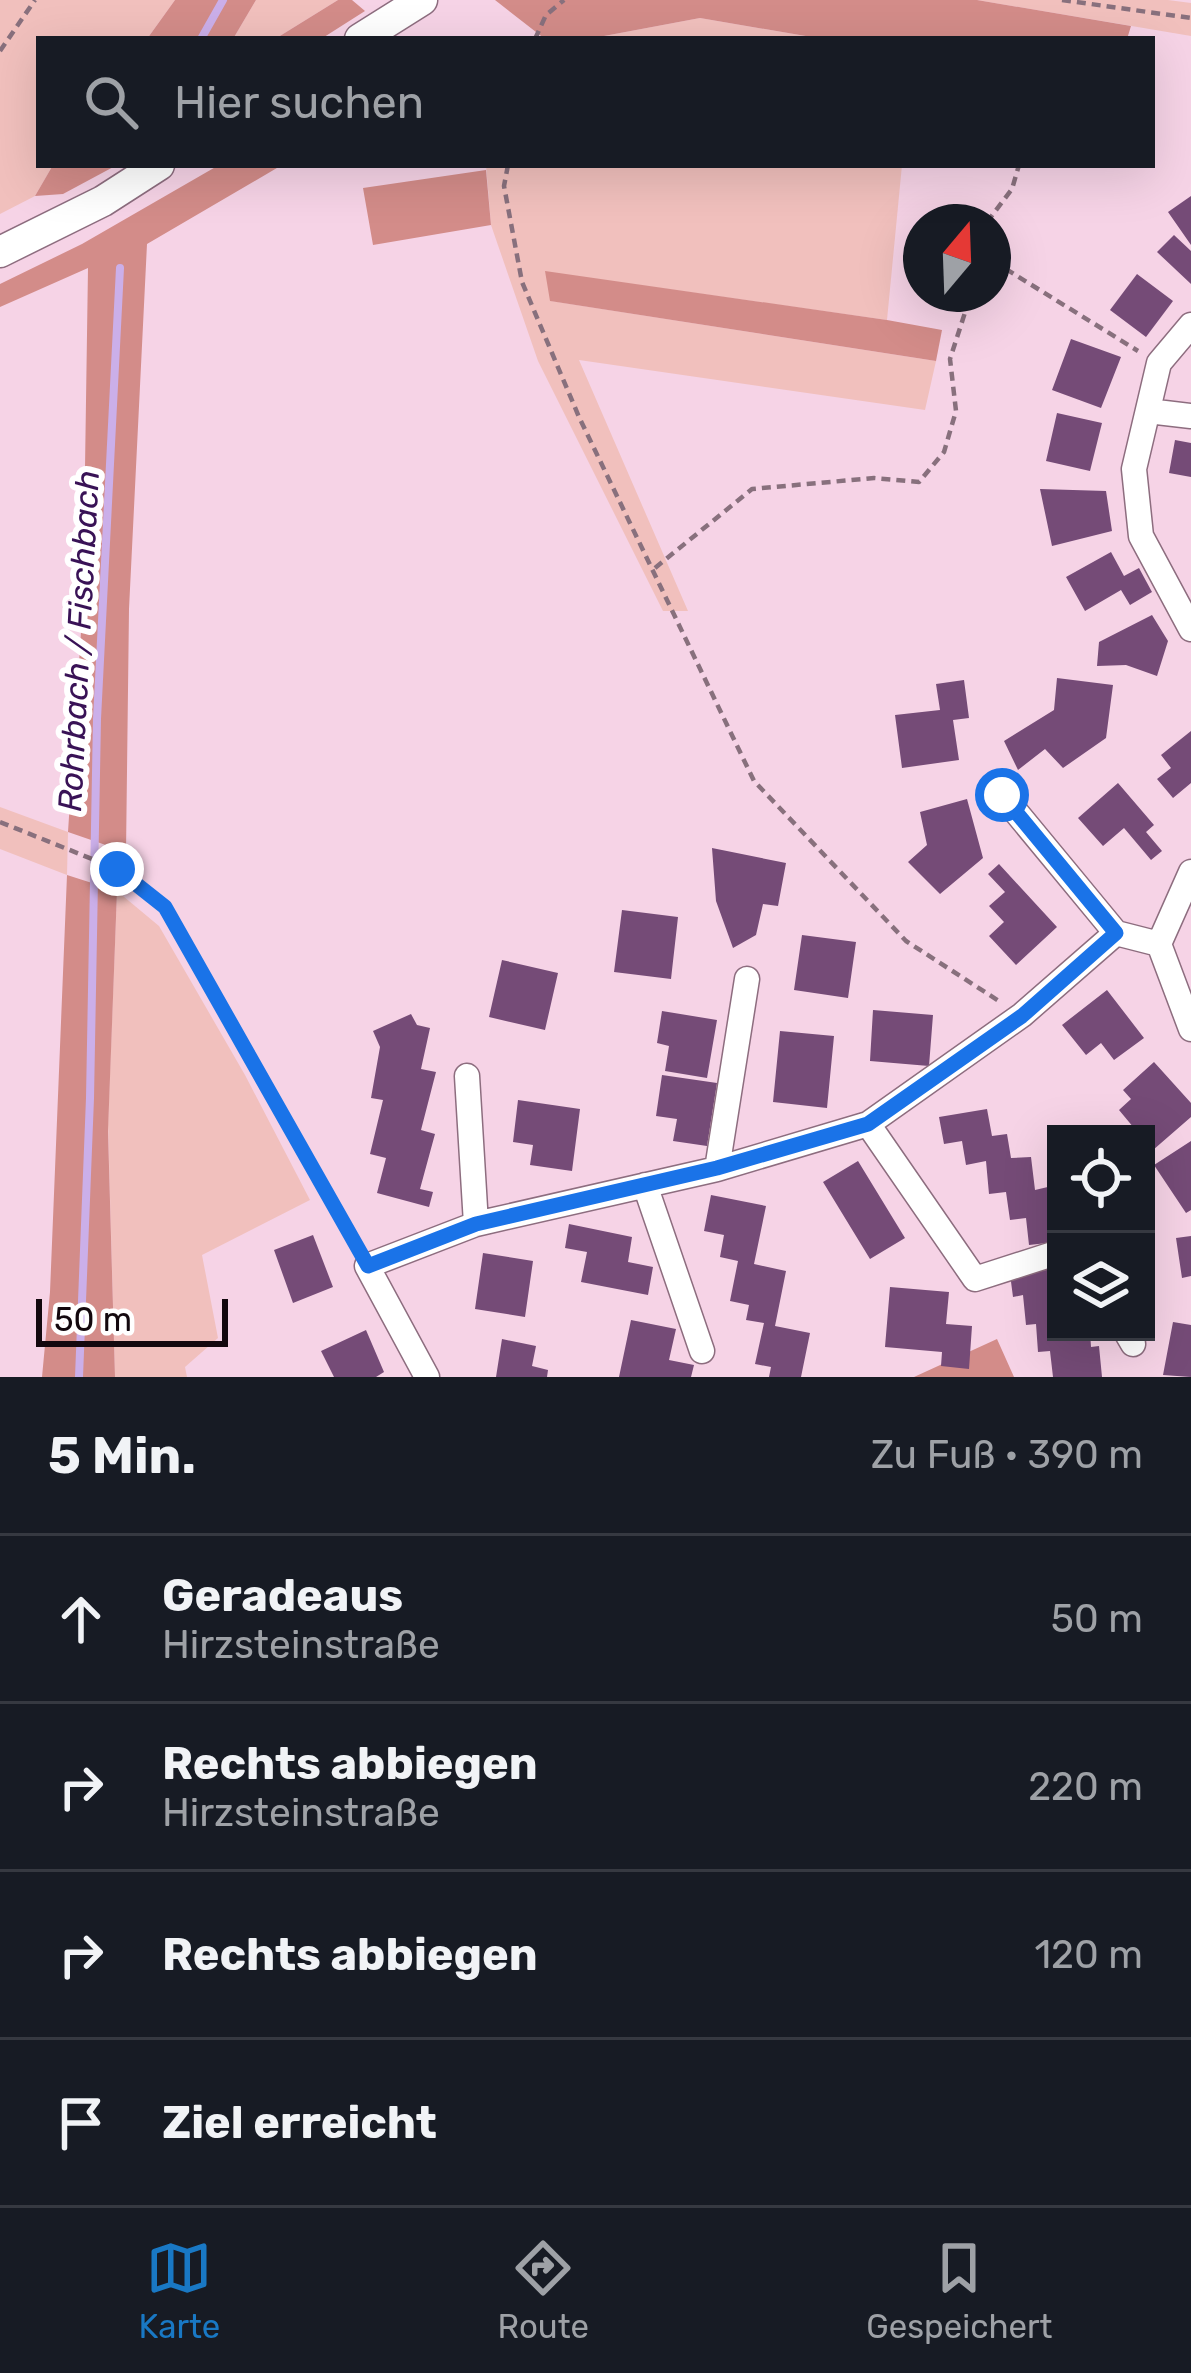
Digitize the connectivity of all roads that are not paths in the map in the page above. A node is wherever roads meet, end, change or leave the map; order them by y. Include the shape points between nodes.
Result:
1 (422, 0) edge
2 (365, 36) edge
3 (155, 168) edge
4 (0, 251) edge
5 (1191, 326) edge
6 (1148, 411) junction
7 (1191, 416) edge
8 (1191, 628) edge
9 (1002, 795) dead end
10 (1191, 872) edge
11 (1116, 933) junction
12 (1159, 944) junction
13 (747, 979) dead end
14 (1191, 1029) edge
15 (467, 1076) dead end
16 (868, 1124) junction
17 (717, 1168) junction
18 (644, 1185) junction
19 (476, 1224) junction
20 (1047, 1256) edge
21 (702, 1351) dead end
22 (427, 1377) edge

1 - 2 main road
3 - 4 main road
5 - 6 street via 1159,363
6 - 7 street
6 - 8 street via 1134,469 1141,536
9 - 11 street
10 - 12 street
11 - 12 street
11 - 16 street via 1022,1016
12 - 14 street
13 - 17 street
15 - 19 street
16 - 17 street
16 - 20 street via 975,1280
17 - 18 street
18 - 19 street
18 - 21 street
19 - 22 street via 368,1266

